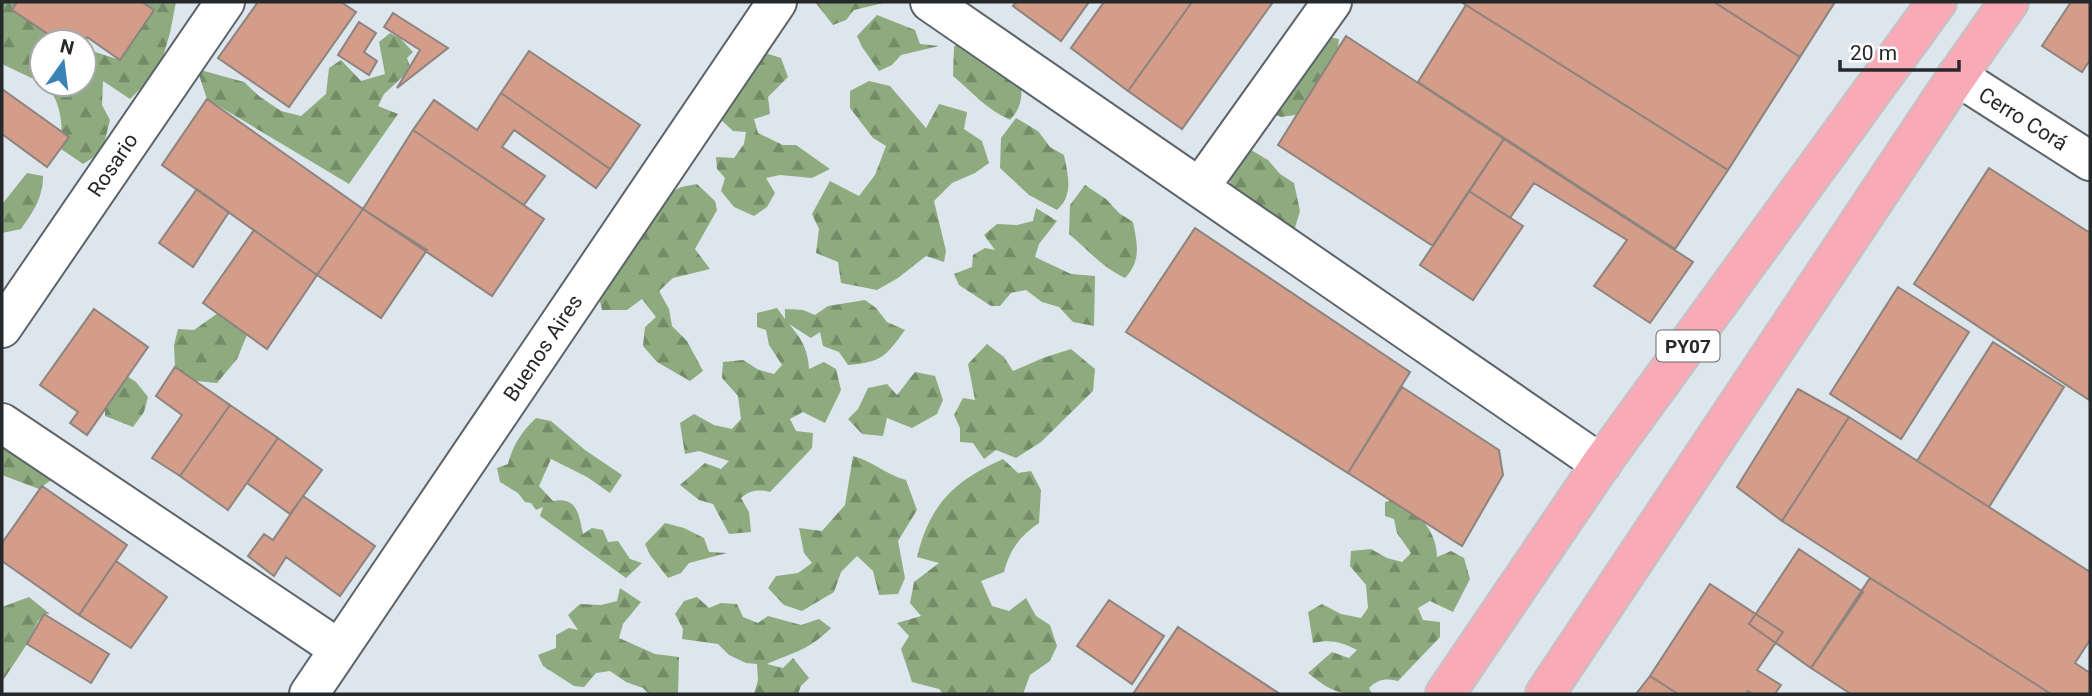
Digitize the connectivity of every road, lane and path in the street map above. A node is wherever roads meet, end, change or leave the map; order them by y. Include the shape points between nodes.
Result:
1 (225, 2) edge
2 (777, 2) edge
3 (930, 2) edge
4 (1332, 2) edge
5 (1937, 2) edge
6 (2010, 2) edge
7 (1957, 76) junction
8 (2090, 161) edge
9 (1200, 187) junction
10 (2, 328) edge
11 (2, 423) edge
12 (1601, 464) junction
13 (340, 649) junction
14 (309, 694) edge
15 (1445, 694) edge
16 (1545, 694) edge

1 - 10 street, Rosario
2 - 13 street, Buenos Aires
3 - 9 street
4 - 9 street
5 - 12 highway, PY07
6 - 7 highway
7 - 8 street, Cerro Corá
7 - 16 highway
9 - 12 street
11 - 13 street
12 - 15 highway, PY07
13 - 14 street, Buenos Aires

